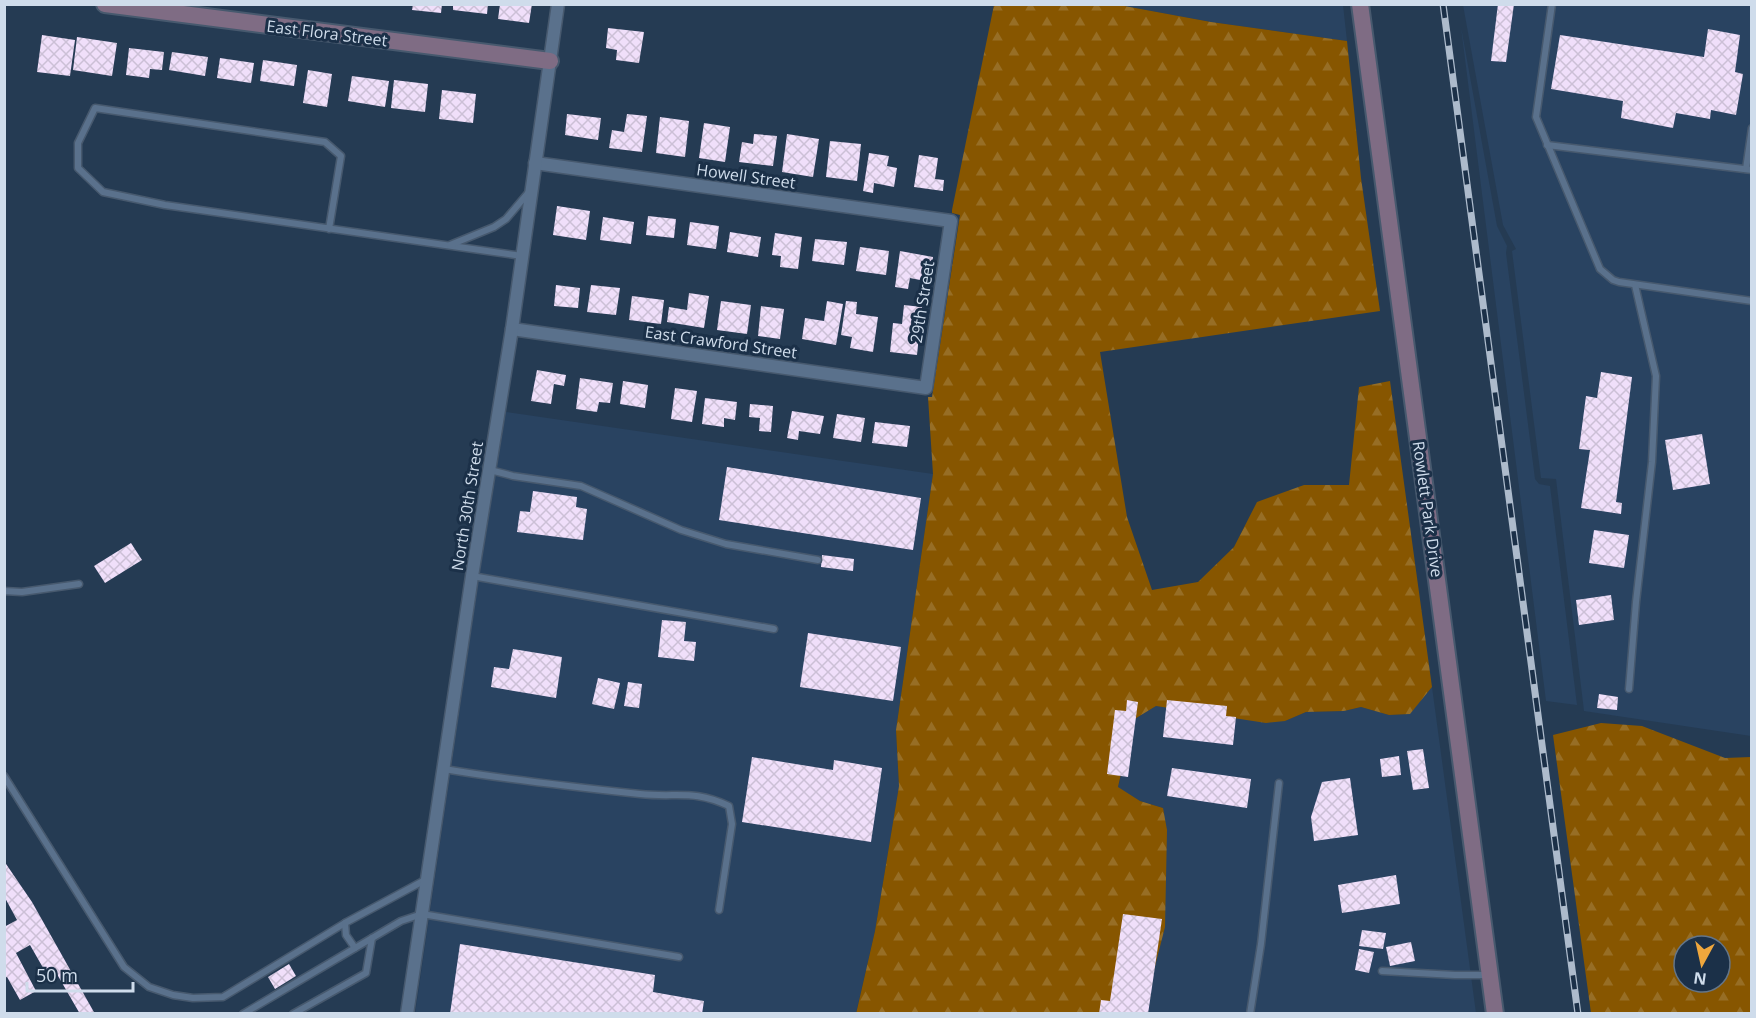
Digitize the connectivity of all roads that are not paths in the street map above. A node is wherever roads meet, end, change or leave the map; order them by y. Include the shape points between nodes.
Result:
1 (105, 4) edge
2 (558, 4) edge
3 (1360, 4) edge
4 (1552, 4) edge
5 (550, 61) junction
6 (1752, 128) edge
7 (1547, 145) junction
8 (535, 163) junction
9 (1749, 170) edge
10 (532, 189) junction
11 (951, 221) joint
12 (329, 229) junction
13 (448, 246) junction
14 (522, 256) junction
15 (1635, 285) junction
16 (1752, 301) edge
17 (512, 329) junction
18 (926, 388) joint
19 (490, 470) junction
20 (818, 560) dead end
21 (472, 576) junction
22 (79, 584) dead end
23 (4, 591) edge
24 (774, 629) dead end
25 (1629, 689) dead end
26 (443, 769) junction
27 (4, 776) edge
28 (1279, 783) dead end
29 (427, 879) junction
30 (719, 910) dead end
31 (422, 914) junction
32 (345, 923) junction
33 (372, 938) junction
34 (355, 948) junction
35 (679, 957) dead end
36 (1382, 971) dead end
37 (1491, 975) junction
38 (243, 1014) edge
39 (293, 1014) edge
40 (407, 1014) edge
41 (1250, 1014) edge
42 (1495, 1014) edge

1 - 5 street, East Flora Street
2 - 5 street, North 30th Street
3 - 37 street, Rowlett Park Drive
4 - 7 lane via 1536,117
5 - 8 street, North 30th Street
6 - 9 lane
7 - 9 lane
7 - 15 lane via 1600,269 1613,280
8 - 10 street, North 30th Street
8 - 11 street, Howell Street
10 - 13 lane via 494,228
10 - 14 street, North 30th Street
11 - 18 street, 29th Street
12 - 12 lane via 103,192 78,168 78,143 96,108 325,142 341,156
12 - 13 lane
13 - 14 lane
14 - 17 street, North 30th Street
15 - 16 lane
15 - 25 lane via 1656,376 1652,462
17 - 18 street, East Crawford Street
17 - 19 street, North 30th Street
19 - 20 lane via 581,486 681,530 726,544
19 - 21 street, North 30th Street
21 - 24 lane
21 - 26 street, North 30th Street
22 - 23 lane
26 - 29 street, North 30th Street
26 - 30 lane via 644,795 697,794 729,806 732,824
27 - 32 lane via 124,967 149,987 193,998 224,997
28 - 41 lane
29 - 31 street, North 30th Street
29 - 32 lane
31 - 33 lane
31 - 35 lane
31 - 40 street, North 30th Street
32 - 34 lane via 346,935
33 - 34 lane
33 - 39 lane via 366,973
34 - 38 lane
36 - 37 lane
37 - 42 street, Rowlett Park Drive

